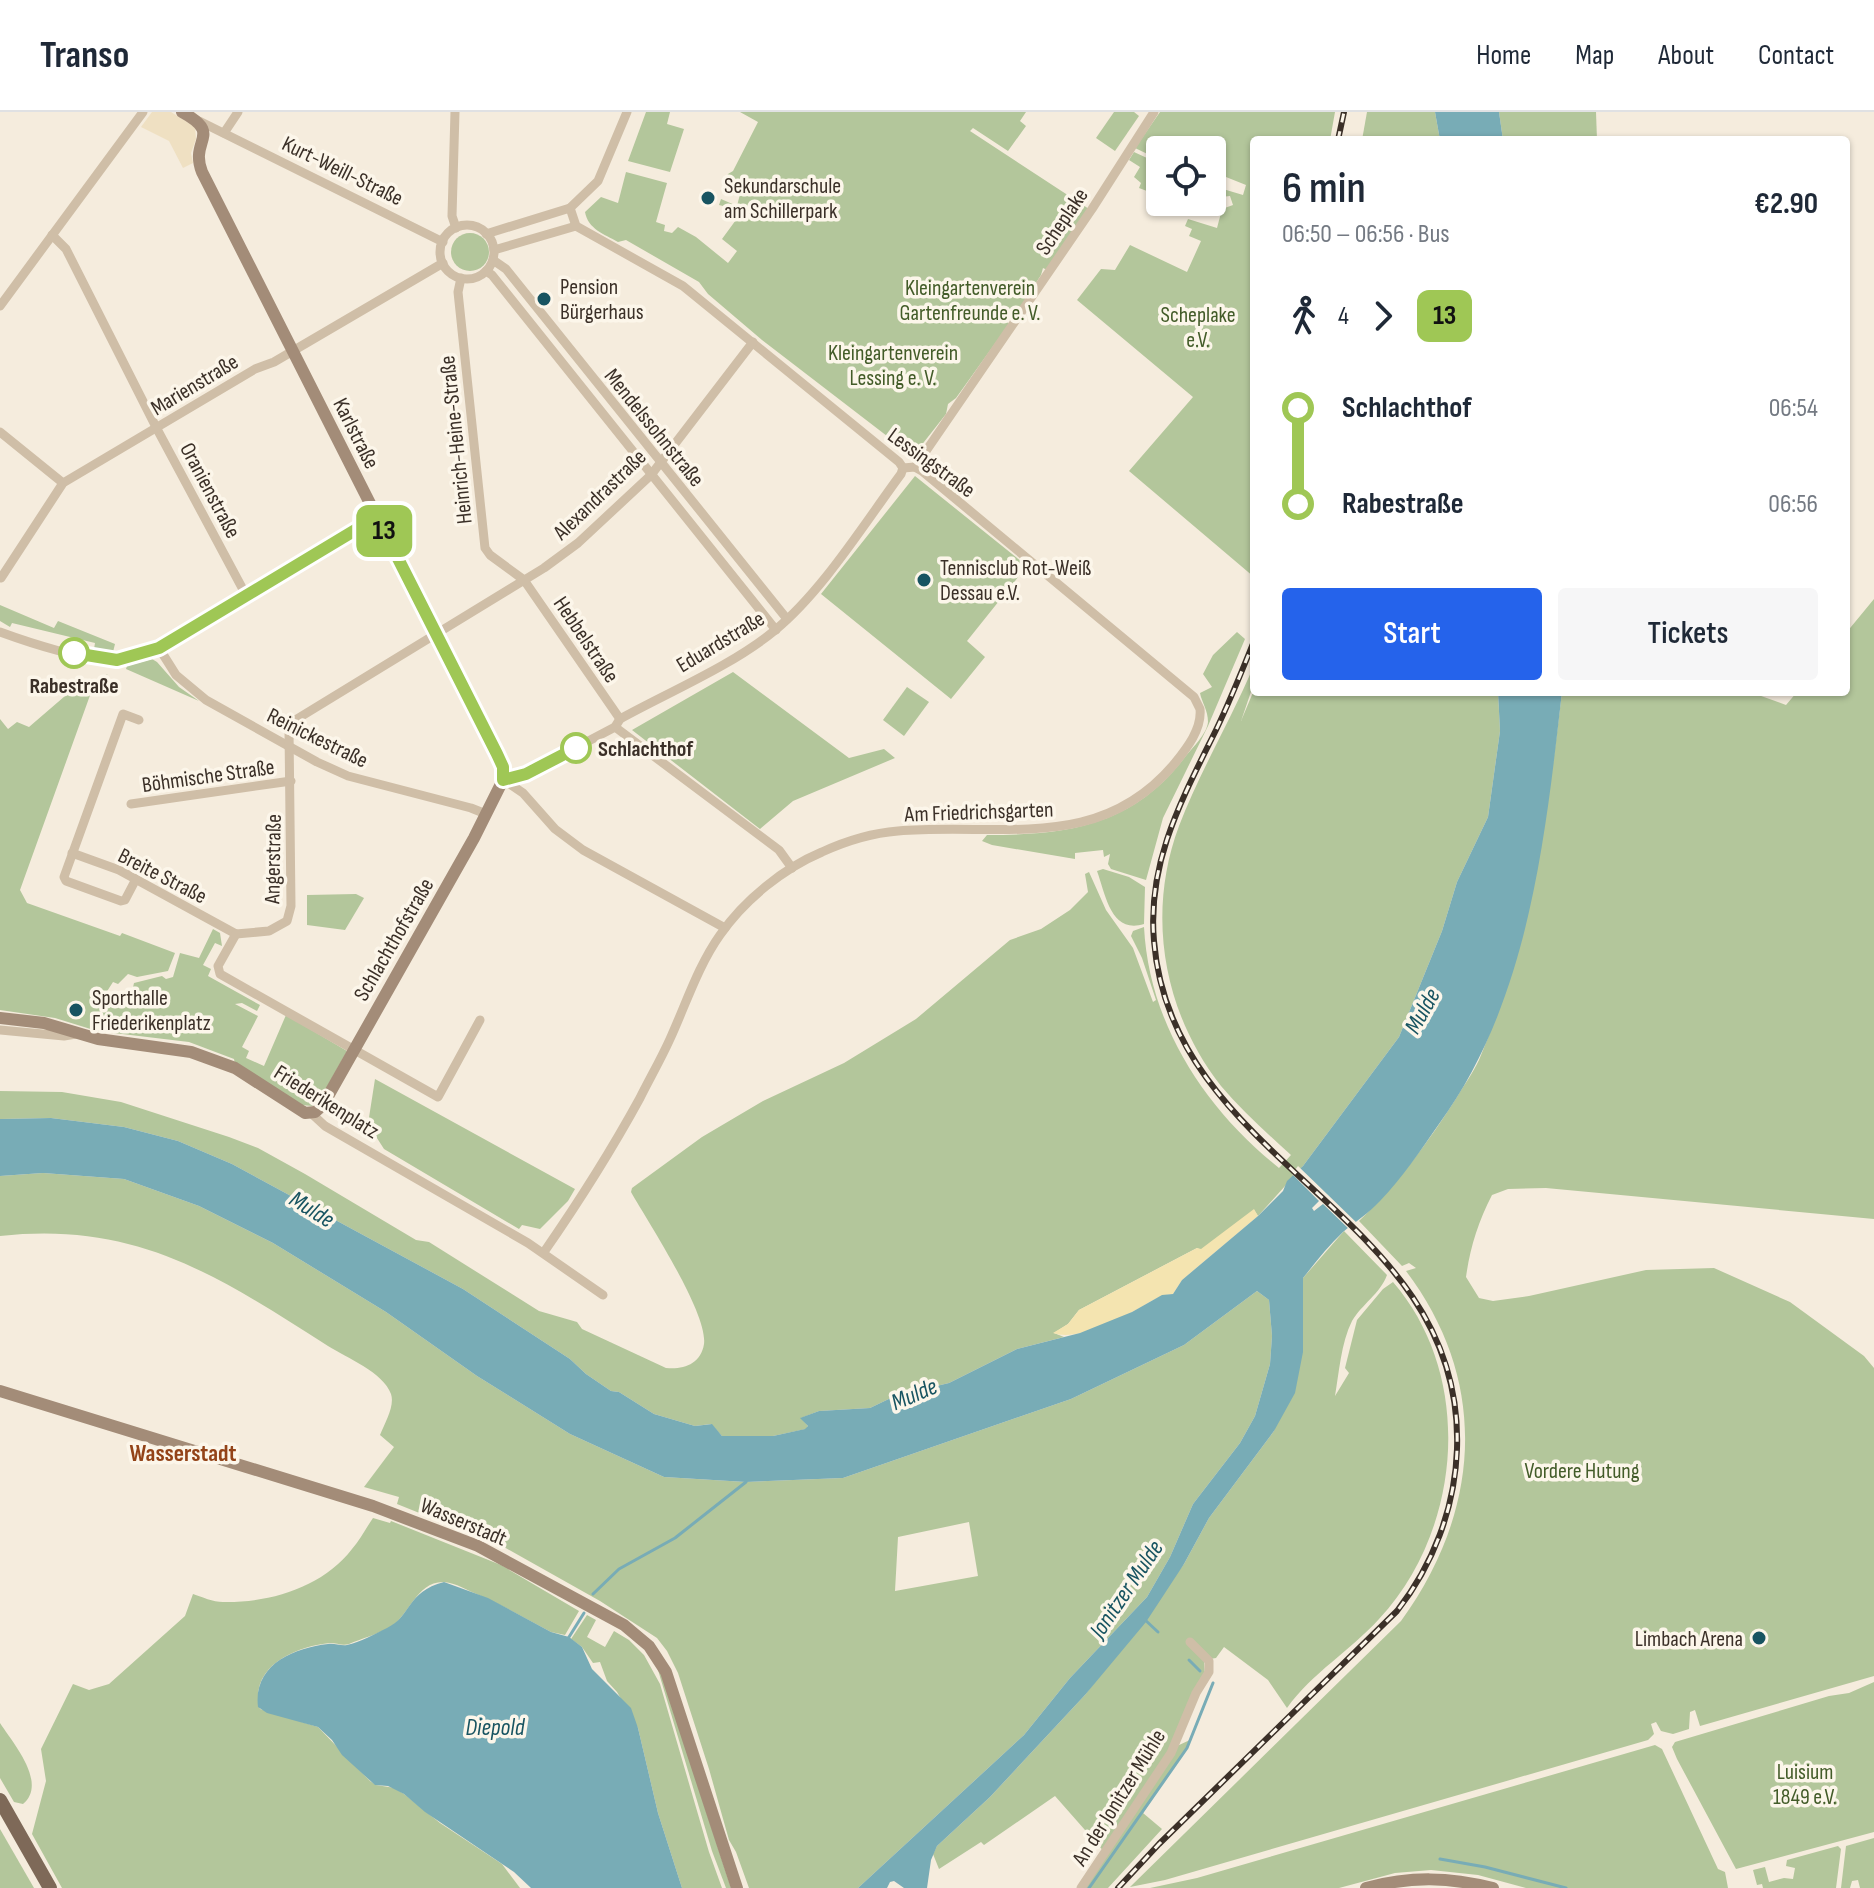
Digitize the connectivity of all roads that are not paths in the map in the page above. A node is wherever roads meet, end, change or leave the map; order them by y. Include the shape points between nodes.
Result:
1 (143, 112) edge
2 (182, 112) edge
3 (238, 112) edge
4 (455, 112) edge
5 (627, 112) edge
6 (1154, 112) edge
7 (199, 121) junction
8 (224, 133) junction
9 (570, 208) junction
10 (576, 226) junction
11 (456, 228) junction
12 (486, 234) junction
13 (52, 235) junction
14 (443, 242) junction
15 (493, 255) junction
16 (443, 263) junction
17 (486, 271) junction
18 (461, 278) junction
19 (0, 306) edge
20 (753, 342) junction
21 (292, 350) junction
22 (156, 427) junction
23 (0, 432) edge
24 (659, 462) junction
25 (915, 467) junction
26 (903, 468) junction
27 (651, 475) junction
28 (63, 483) junction
29 (377, 517) junction
30 (1, 578) edge
31 (524, 580) junction
32 (246, 595) junction
33 (787, 619) junction
34 (776, 630) junction
35 (0, 632) edge
36 (436, 633) junction
37 (159, 648) junction
38 (1194, 697) joint
39 (139, 720) dead end
40 (618, 723) junction
41 (289, 744) junction
42 (503, 780) junction
43 (291, 781) junction
44 (131, 804) dead end
45 (486, 814) junction
46 (72, 853) junction
47 (792, 868) junction
48 (136, 879) junction
49 (725, 928) junction
50 (236, 934) junction
51 (0, 1018) edge
52 (480, 1020) dead end
53 (0, 1030) edge
54 (76, 1034) junction
55 (354, 1049) junction
56 (312, 1114) junction
57 (544, 1252) junction
58 (603, 1295) dead end
59 (0, 1391) edge
60 (1190, 1642) dead end
61 (0, 1800) edge
62 (50, 1888) edge
63 (737, 1888) edge
64 (1081, 1888) edge
65 (1366, 1888) edge
66 (1493, 1888) edge

1 - 13 street
2 - 7 main road, Kurt-Weill-Straße
3 - 8 street
4 - 11 street
5 - 9 street via 598,181
6 - 25 street, Scheplake
7 - 8 street, Kurt-Weill-Straße
7 - 21 main road, Karlstraße via 204,133 200,167
8 - 14 street, Kurt-Weill-Straße
9 - 10 street
9 - 12 street
10 - 15 street
10 - 20 street, Lessingstraße via 683,286
11 - 12 street via 472,226
11 - 14 street
12 - 15 street
13 - 19 street
13 - 22 street, Oranienstraße via 66,249
14 - 16 street
15 - 17 street
15 - 24 street, Mendelssohnstraße
16 - 18 street
16 - 21 street, Marienstraße
17 - 18 street
17 - 27 street, Mendelssohnstraße
18 - 31 street, Heinrich-Heine-Straße via 458,292 483,539 490,555
20 - 24 street, Alexandrastraße
20 - 26 street, Lessingstraße
21 - 22 street, Marienstraße
21 - 29 main road, Karlstraße
22 - 28 street, Marienstraße
22 - 32 street, Oranienstraße
23 - 28 street
24 - 27 street, Alexandrastraße
24 - 33 street, Mendelssohnstraße
25 - 26 street, Lessingstraße
25 - 38 street, Lessingstraße
26 - 33 street, Eduardstraße
27 - 31 street, Alexandrastraße via 578,543
27 - 34 street, Mendelssohnstraße
28 - 30 street, Marienstraße
29 - 32 street
29 - 36 main road, Karlstraße
31 - 36 street, Alexandrastraße
31 - 40 street, Hebbelstraße
32 - 37 street
33 - 34 street, Eduardstraße
34 - 40 street, Eduardstraße
35 - 37 street via 107,659
36 - 41 street, Alexandrastraße via 299,716 289,730
36 - 42 main road, Karlstraße via 502,763
37 - 41 street, Reinickestraße via 176,675 206,700
38 - 47 street, Am Friedrichsgarten via 1199,722 1179,757 1143,794 1099,817 1040,830 895,831 843,844
39 - 46 street via 123,714
40 - 42 street, Eduardstraße via 526,774
40 - 47 street via 779,850
41 - 43 street, Angerstraße
41 - 45 street, Reinickestraße via 348,776
42 - 45 main road, Schlachthofstraße
42 - 49 street via 583,850
43 - 44 street, Böhmische Straße
43 - 50 street, Angerstraße via 287,921 269,931
45 - 55 main road, Schlachthofstraße
46 - 48 street, Breite Straße
46 - 48 street via 66,881 121,901
47 - 49 street, Am Friedrichsgarten
48 - 50 street, Breite Straße
49 - 57 street, Am Friedrichsgarten via 633,1110
50 - 55 street via 218,966 220,974
51 - 54 main road, Friederikenplatz via 44,1023
52 - 55 street via 438,1097
53 - 54 street
54 - 56 main road, Friederikenplatz via 202,1055 235,1068
55 - 56 main road, Schlachthofstraße via 323,1105
56 - 57 street, Friederikenplatz
57 - 58 street, Friederikenplatz
59 - 63 main road, Wasserstadt via 396,1513 501,1557 624,1625 649,1646 672,1686
60 - 64 street, An der Jonitzer Mühle via 1209,1661 1207,1676 1158,1775
61 - 62 main road
65 - 66 main road via 1422,1878

